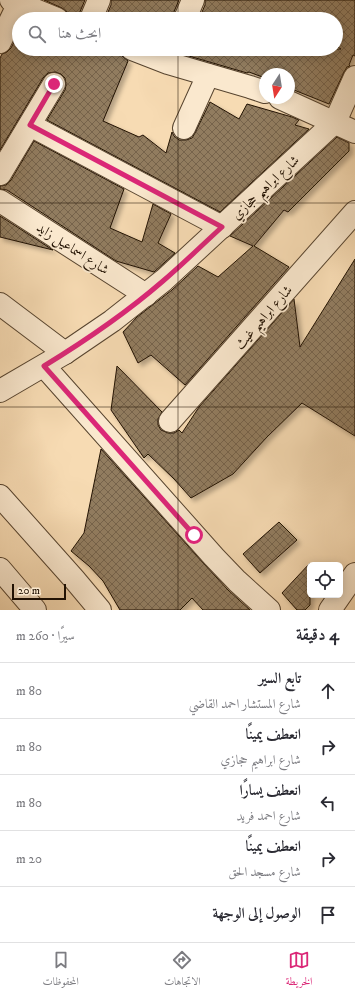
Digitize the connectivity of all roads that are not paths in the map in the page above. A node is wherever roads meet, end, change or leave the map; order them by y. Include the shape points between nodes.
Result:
1 (99, 0) edge
2 (193, 0) edge
3 (15, 2) edge
4 (40, 12) edge
5 (94, 12) edge
6 (188, 12) edge
7 (0, 42) edge
8 (171, 56) edge
9 (208, 75) junction
10 (355, 77) edge
11 (54, 84) dead end
12 (259, 90) edge
13 (294, 104) edge
14 (335, 122) junction
15 (30, 125) junction
16 (184, 128) dead end
17 (355, 132) edge
18 (0, 174) edge
19 (0, 201) edge
20 (355, 212) edge
21 (222, 227) junction
22 (146, 295) junction
23 (0, 304) edge
24 (65, 353) junction
25 (44, 366) junction
26 (1, 389) edge
27 (170, 421) dead end
28 (0, 496) edge
29 (0, 569) edge
30 (355, 574) edge
31 (35, 610) edge
32 (100, 610) edge
33 (268, 610) edge
34 (330, 610) edge

1 - 5 street
2 - 6 street
3 - 4 street
3 - 7 street
8 - 9 street
9 - 12 street
9 - 16 street
10 - 14 street
11 - 15 street
13 - 14 street
14 - 17 street
14 - 21 street, شارع ابراهيم حجازي
15 - 18 street
15 - 21 street
19 - 22 street, شارع اسماعيل زايد
20 - 27 street, شارع ابراهيم غيث
21 - 22 street, شارع ابراهيم حجازي
22 - 24 street, شارع ابراهيم حجازي
23 - 24 street
24 - 25 street, شارع ابراهيم حجازي
25 - 26 street, شارع ابراهيم حجازي
25 - 33 street via 214,557
28 - 32 street
29 - 31 street
30 - 34 street

